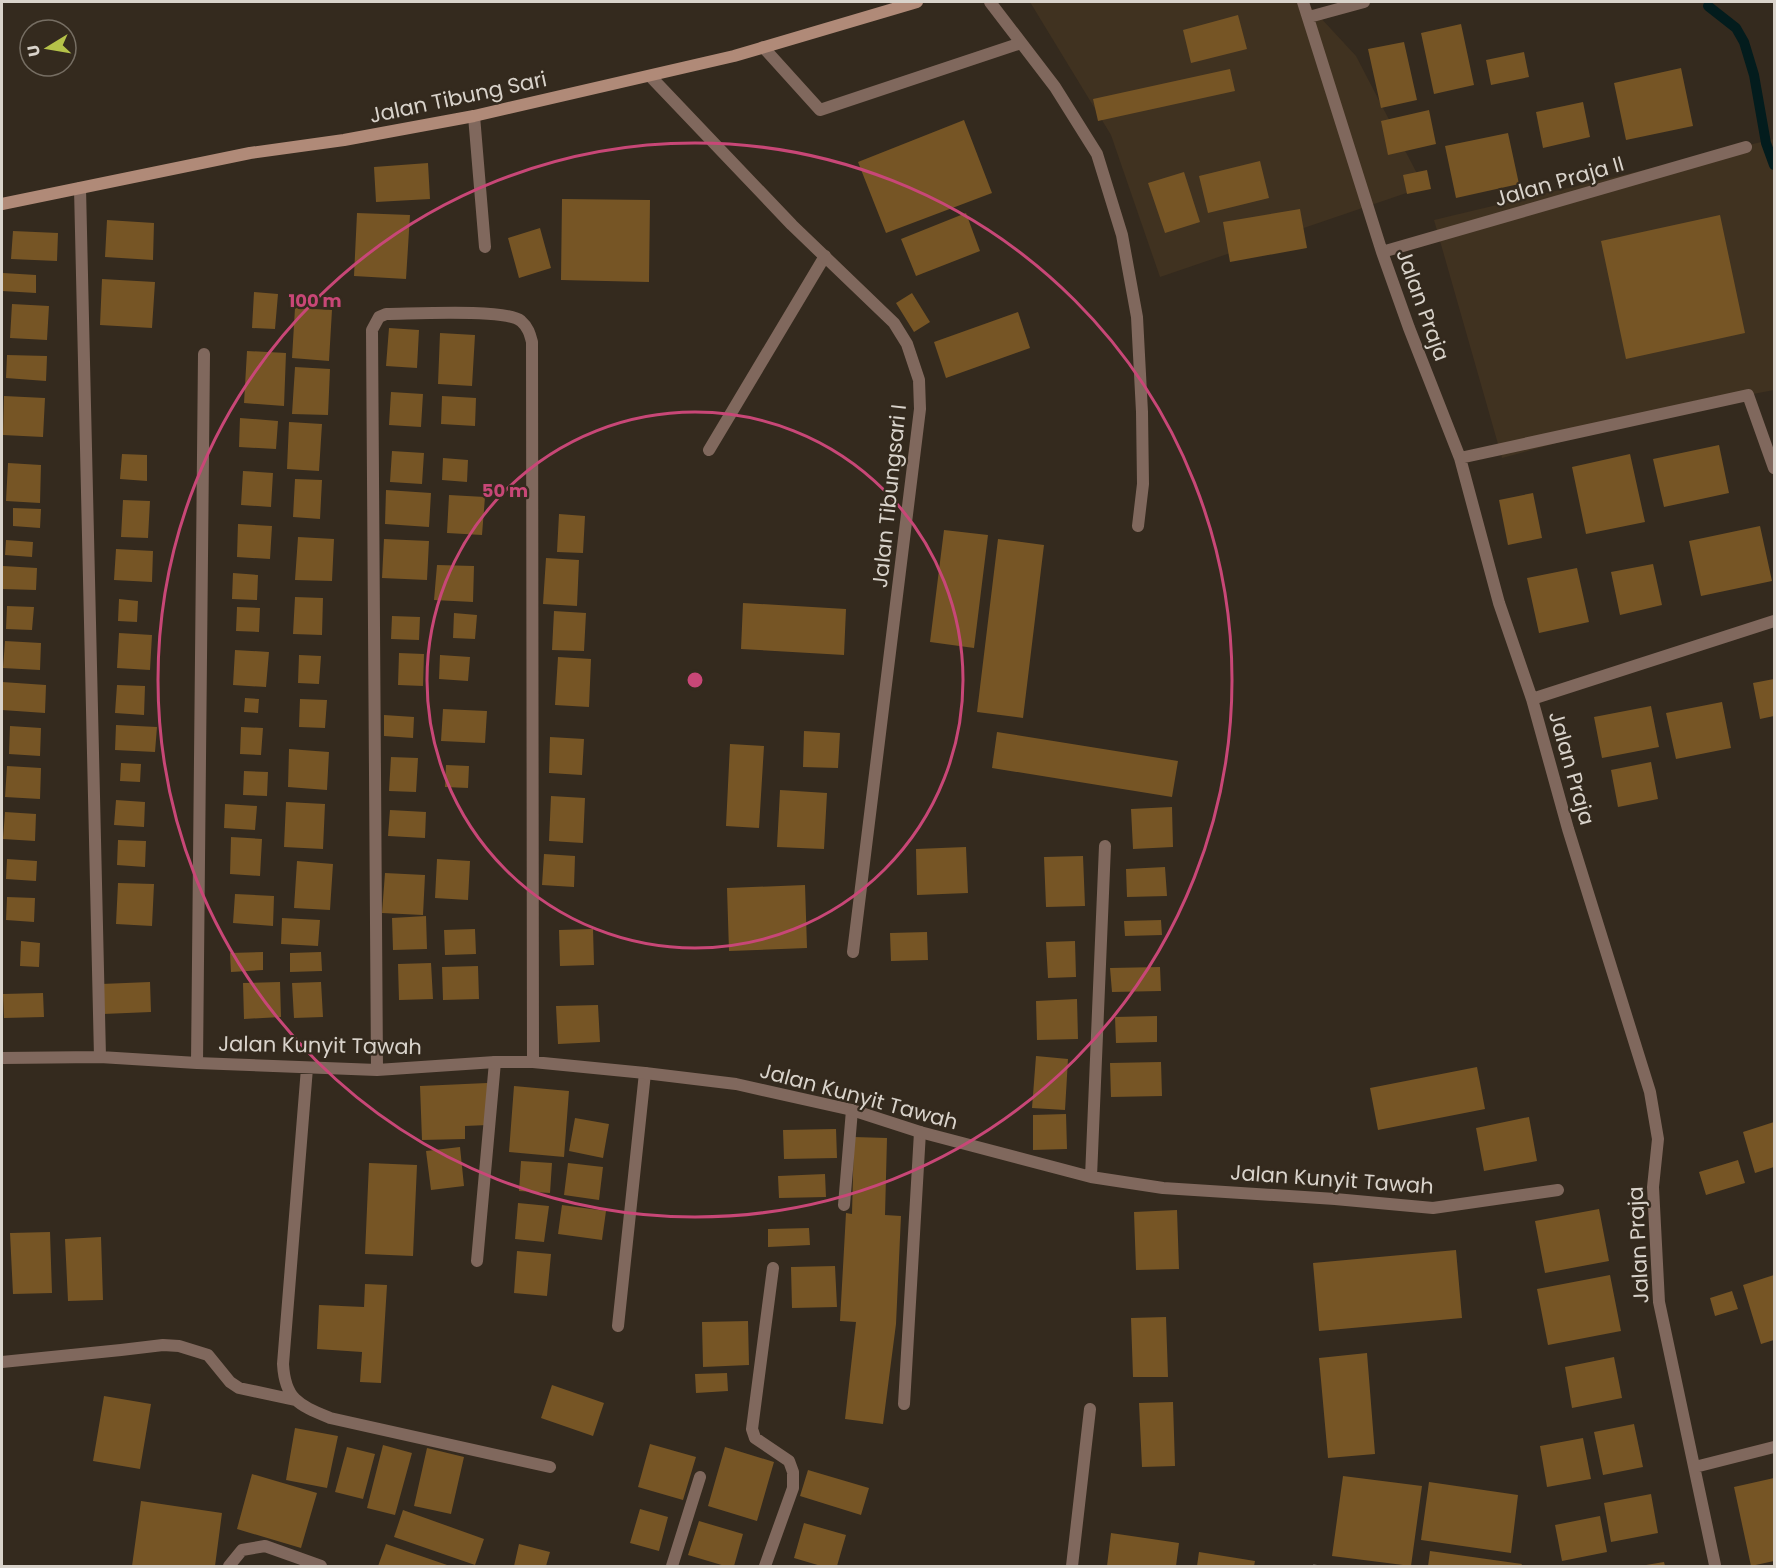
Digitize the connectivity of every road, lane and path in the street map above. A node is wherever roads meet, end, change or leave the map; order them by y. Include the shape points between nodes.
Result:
1 (917, 2) edge
2 (990, 2) edge
3 (1303, 2) edge
4 (1364, 2) edge
5 (1309, 17) junction
6 (1021, 43) junction
7 (763, 47) junction
8 (650, 76) junction
9 (474, 116) junction
10 (1746, 147) dead end
11 (80, 188) junction
12 (2, 204) edge
13 (485, 247) dead end
14 (1382, 252) junction
15 (825, 256) junction
16 (204, 354) dead end
17 (709, 450) dead end
18 (1460, 458) junction
19 (1774, 468) edge
20 (1138, 526) dead end
21 (1774, 621) edge
22 (1532, 699) junction
23 (1105, 846) dead end
24 (853, 952) dead end
25 (100, 1057) junction
26 (2, 1058) edge
27 (495, 1062) junction
28 (533, 1062) junction
29 (197, 1063) junction
30 (307, 1068) junction
31 (377, 1070) junction
32 (645, 1073) junction
33 (852, 1110) junction
34 (920, 1132) junction
35 (1091, 1177) junction
36 (1558, 1190) dead end
37 (844, 1205) dead end
38 (477, 1261) dead end
39 (773, 1268) dead end
40 (618, 1326) dead end
41 (2, 1362) edge
42 (295, 1400) junction
43 (904, 1404) dead end
44 (1090, 1409) dead end
45 (1774, 1447) edge
46 (550, 1467) dead end
47 (1695, 1467) junction
48 (700, 1477) dead end
49 (1715, 1565) dead end
50 (229, 1566) edge
51 (321, 1566) edge
52 (672, 1566) edge
53 (765, 1566) edge
54 (1072, 1566) edge

1 - 7 street, Jalan Tibung Sari
2 - 6 street
3 - 5 street, Jalan Praja
4 - 5 street
5 - 14 street, Jalan Praja
6 - 7 street via 820,110
6 - 20 street via 1055,87 1097,154 1122,235 1137,317 1141,388 1143,484
7 - 8 street, Jalan Tibung Sari
8 - 9 street, Jalan Tibung Sari
8 - 15 street, Jalan Tibungsari I
9 - 11 street, Jalan Tibung Sari via 250,153
9 - 13 street
10 - 14 street, Jalan Praja II
11 - 12 street, Jalan Tibung Sari
11 - 25 street
14 - 18 street, Jalan Praja
15 - 17 street
15 - 24 street, Jalan Tibungsari I via 894,323 907,344 919,380 920,409
16 - 29 street
18 - 19 street via 1748,395
18 - 22 street, Jalan Praja via 1499,603
21 - 22 street
22 - 47 street, Jalan Praja via 1650,1092 1658,1139 1653,1187 1659,1302
23 - 35 street
25 - 26 street, Jalan Kunyit Tawah
25 - 29 street, Jalan Kunyit Tawah
27 - 28 street, Jalan Kunyit Tawah
27 - 31 street, Jalan Kunyit Tawah
27 - 38 street
28 - 31 street via 532,342 529,329 520,320 498,314 386,314 379,317 372,330
28 - 32 street, Jalan Kunyit Tawah
29 - 30 street, Jalan Kunyit Tawah
30 - 31 street, Jalan Kunyit Tawah
30 - 42 street via 282,1364 287,1390
32 - 33 street, Jalan Kunyit Tawah via 736,1084
32 - 40 street
33 - 34 street, Jalan Kunyit Tawah
33 - 37 street
34 - 35 street, Jalan Kunyit Tawah
34 - 43 street
35 - 36 street, Jalan Kunyit Tawah via 1163,1188 1433,1208
39 - 53 street via 752,1429 754,1438 789,1461 793,1488
41 - 42 street via 179,1346 208,1355 239,1388
42 - 46 street via 330,1418
44 - 54 street
45 - 47 street
47 - 49 street, Jalan Praja
48 - 52 street
50 - 51 street via 243,1550 265,1546

